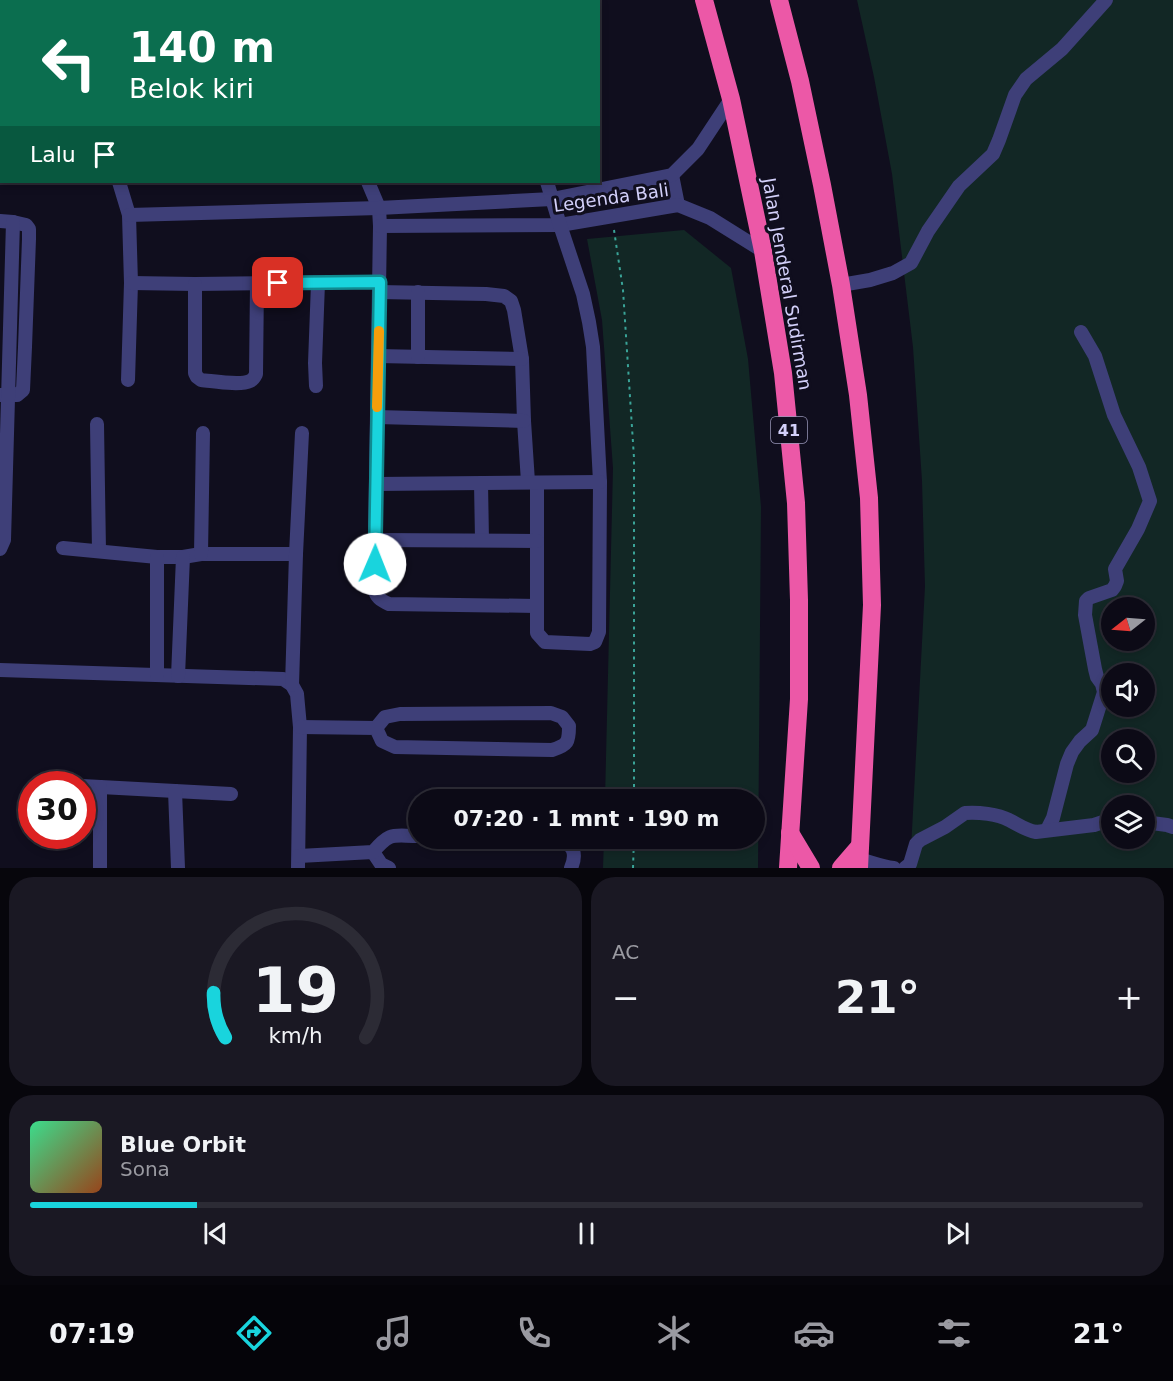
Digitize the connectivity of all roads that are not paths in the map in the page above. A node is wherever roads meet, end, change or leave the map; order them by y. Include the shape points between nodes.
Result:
1 (704, 0) edge
2 (779, 0) edge
3 (1106, 0) edge
4 (731, 99) junction
5 (672, 175) junction
6 (119, 183) edge
7 (368, 183) edge
8 (547, 183) edge
9 (552, 199) junction
10 (678, 205) junction
11 (379, 208) junction
12 (129, 215) junction
13 (7, 221) edge
14 (560, 225) junction
15 (380, 226) junction
16 (763, 251) junction
17 (131, 283) junction
18 (257, 283) junction
19 (318, 283) junction
20 (195, 284) junction
21 (841, 285) junction
22 (380, 287) junction
23 (418, 292) junction
24 (1081, 332) dead end
25 (378, 356) junction
26 (418, 357) junction
27 (522, 359) junction
28 (128, 380) dead end
29 (316, 386) dead end
30 (4, 395) edge
31 (377, 417) junction
32 (524, 421) junction
33 (97, 424) dead end
34 (203, 433) dead end
35 (302, 433) dead end
36 (533, 482) junction
37 (600, 482) junction
38 (481, 483) junction
39 (376, 484) junction
40 (375, 540) junction
41 (482, 540) junction
42 (537, 541) junction
43 (63, 548) dead end
44 (0, 549) edge
45 (99, 551) junction
46 (201, 554) junction
47 (296, 554) junction
48 (157, 556) junction
49 (183, 556) junction
50 (537, 606) junction
51 (0, 670) edge
52 (156, 675) junction
53 (178, 676) junction
54 (292, 685) junction
55 (300, 727) junction
56 (376, 728) junction
57 (96, 787) edge
58 (100, 787) junction
59 (175, 791) junction
60 (231, 794) dead end
61 (1101, 823) edge
62 (1155, 823) edge
63 (1173, 827) edge
64 (1047, 830) junction
65 (790, 833) junction
66 (408, 836) edge
67 (572, 849) edge
68 (373, 852) junction
69 (859, 858) edge
70 (299, 862) edge
71 (100, 868) edge
72 (178, 868) edge
73 (390, 868) edge
74 (571, 868) edge
75 (788, 868) edge
76 (811, 868) edge
77 (841, 868) edge
78 (894, 868) edge
79 (905, 868) edge

1 - 4 highway, Jalan Jenderal Sudirman / 41
2 - 21 highway via 800,81
3 - 21 street via 1062,49 1026,79 1015,95 993,154 959,186 911,263 893,273
4 - 5 street, Legenda Bali via 698,149
4 - 16 highway, Jalan Jenderal Sudirman / 41
5 - 9 street, Legenda Bali
5 - 10 street
6 - 12 street
7 - 11 street
8 - 9 street
9 - 11 street, Legenda Bali
9 - 14 street
10 - 14 street, Legenda Bali
10 - 16 street, Legenda Bali via 710,218
11 - 12 street, Legenda Bali
11 - 15 street
12 - 17 street
13 - 30 street
14 - 15 street, Legenda Bali
14 - 37 street via 590,322
15 - 22 street
16 - 65 highway, Jalan Jenderal Sudirman / 41 via 783,373 796,503 799,699
17 - 20 street
17 - 28 street
18 - 19 street
18 - 20 street
18 - 20 street via 256,374 254,379 242,383 201,380 195,373
19 - 22 street
19 - 29 street
21 - 69 highway via 869,498 872,605
22 - 23 street
22 - 25 street
23 - 26 street
23 - 27 street via 504,296 514,310
24 - 64 street via 1095,356 1149,501 1115,569 1115,586 1086,602 1095,669 1104,693 1092,730 1080,741 1067,764
25 - 26 street
25 - 31 street
26 - 27 street
27 - 32 street
30 - 44 street via 4,540
31 - 32 street
31 - 39 street
32 - 36 street
33 - 45 street
34 - 46 street
35 - 47 street
36 - 37 street
36 - 38 street
36 - 42 street
37 - 50 street via 599,632 595,642 545,642 537,633
38 - 39 street
38 - 41 street
39 - 40 street
40 - 41 street
40 - 50 street via 374,588 376,595 389,604
41 - 42 street
42 - 50 street
43 - 45 street
45 - 48 street
46 - 47 street
46 - 49 street
47 - 54 street
48 - 49 street
48 - 52 street
49 - 53 street
51 - 52 street
52 - 53 street
53 - 54 street via 268,677
54 - 55 street via 297,694
55 - 56 street
55 - 70 street
56 - 56 street via 385,717 400,714 551,713 562,717 569,726 569,739 552,750 395,747 382,741
57 - 58 street
58 - 59 street
58 - 71 street
59 - 60 street
59 - 72 street
61 - 64 street
62 - 63 street
64 - 79 street via 1027,831 1008,819 965,813 920,840
65 - 75 highway, Jalan Jenderal Sudirman / 41
65 - 76 highway
66 - 68 street via 385,838
67 - 74 street
68 - 70 street
68 - 73 street via 381,864
69 - 77 highway
69 - 78 street

